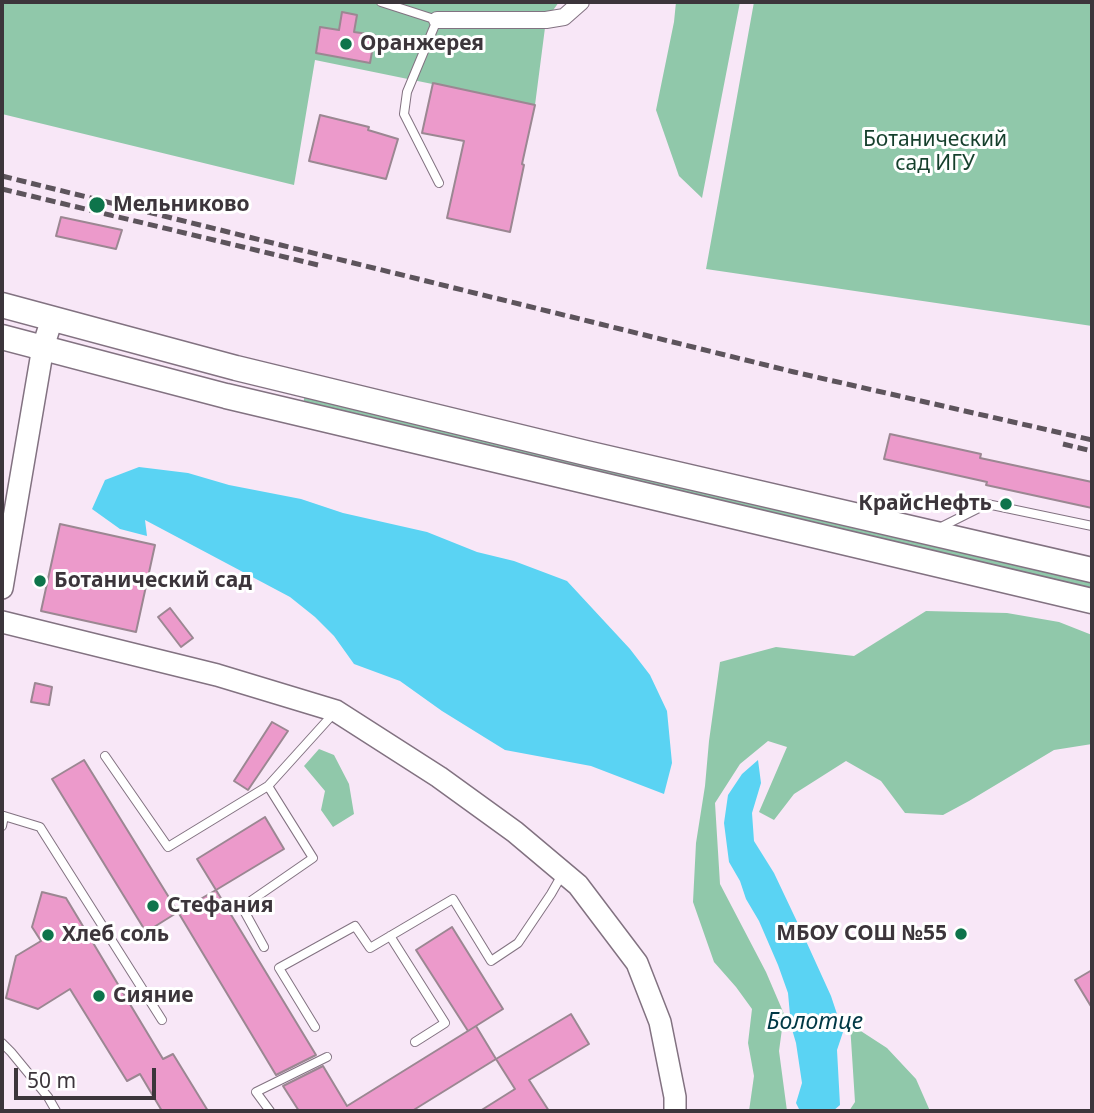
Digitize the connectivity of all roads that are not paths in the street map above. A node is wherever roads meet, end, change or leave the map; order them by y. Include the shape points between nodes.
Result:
1 (381, 2) edge
2 (581, 2) edge
3 (437, 20) junction
4 (439, 183) dead end
5 (2, 305) edge
6 (52, 319) junction
7 (2, 337) edge
8 (43, 347) junction
9 (8, 515) edge
10 (1092, 526) edge
11 (931, 532) junction
12 (1092, 570) edge
13 (2, 589) edge
14 (1092, 601) edge
15 (2, 622) edge
16 (336, 711) junction
17 (105, 756) dead end
18 (268, 786) junction
19 (2, 826) edge
20 (563, 873) junction
21 (390, 936) junction
22 (264, 947) dead end
23 (162, 1020) dead end
24 (315, 1027) dead end
25 (415, 1042) dead end
26 (2, 1043) edge
27 (327, 1057) dead end
28 (56, 1111) edge
29 (270, 1111) edge
30 (675, 1111) edge

1 - 3 lane
2 - 3 street via 564,17 546,20
3 - 4 lane via 407,92 404,114
5 - 6 main road
6 - 8 street
6 - 11 main road via 586,453
7 - 8 main road
8 - 9 street
8 - 14 main road via 226,396
9 - 13 street
10 - 11 lane via 986,505
11 - 12 main road
15 - 16 street via 217,675
16 - 18 lane
16 - 20 street via 461,793
17 - 18 lane via 168,846
18 - 22 lane via 313,858 242,907
19 - 23 lane via 4,816 40,827
20 - 21 lane via 518,943 491,961 453,899
20 - 30 street via 578,885 637,963 660,1022
21 - 24 lane via 370,948 355,926 279,968
21 - 25 lane via 445,1023
26 - 28 lane
27 - 29 lane via 256,1092

